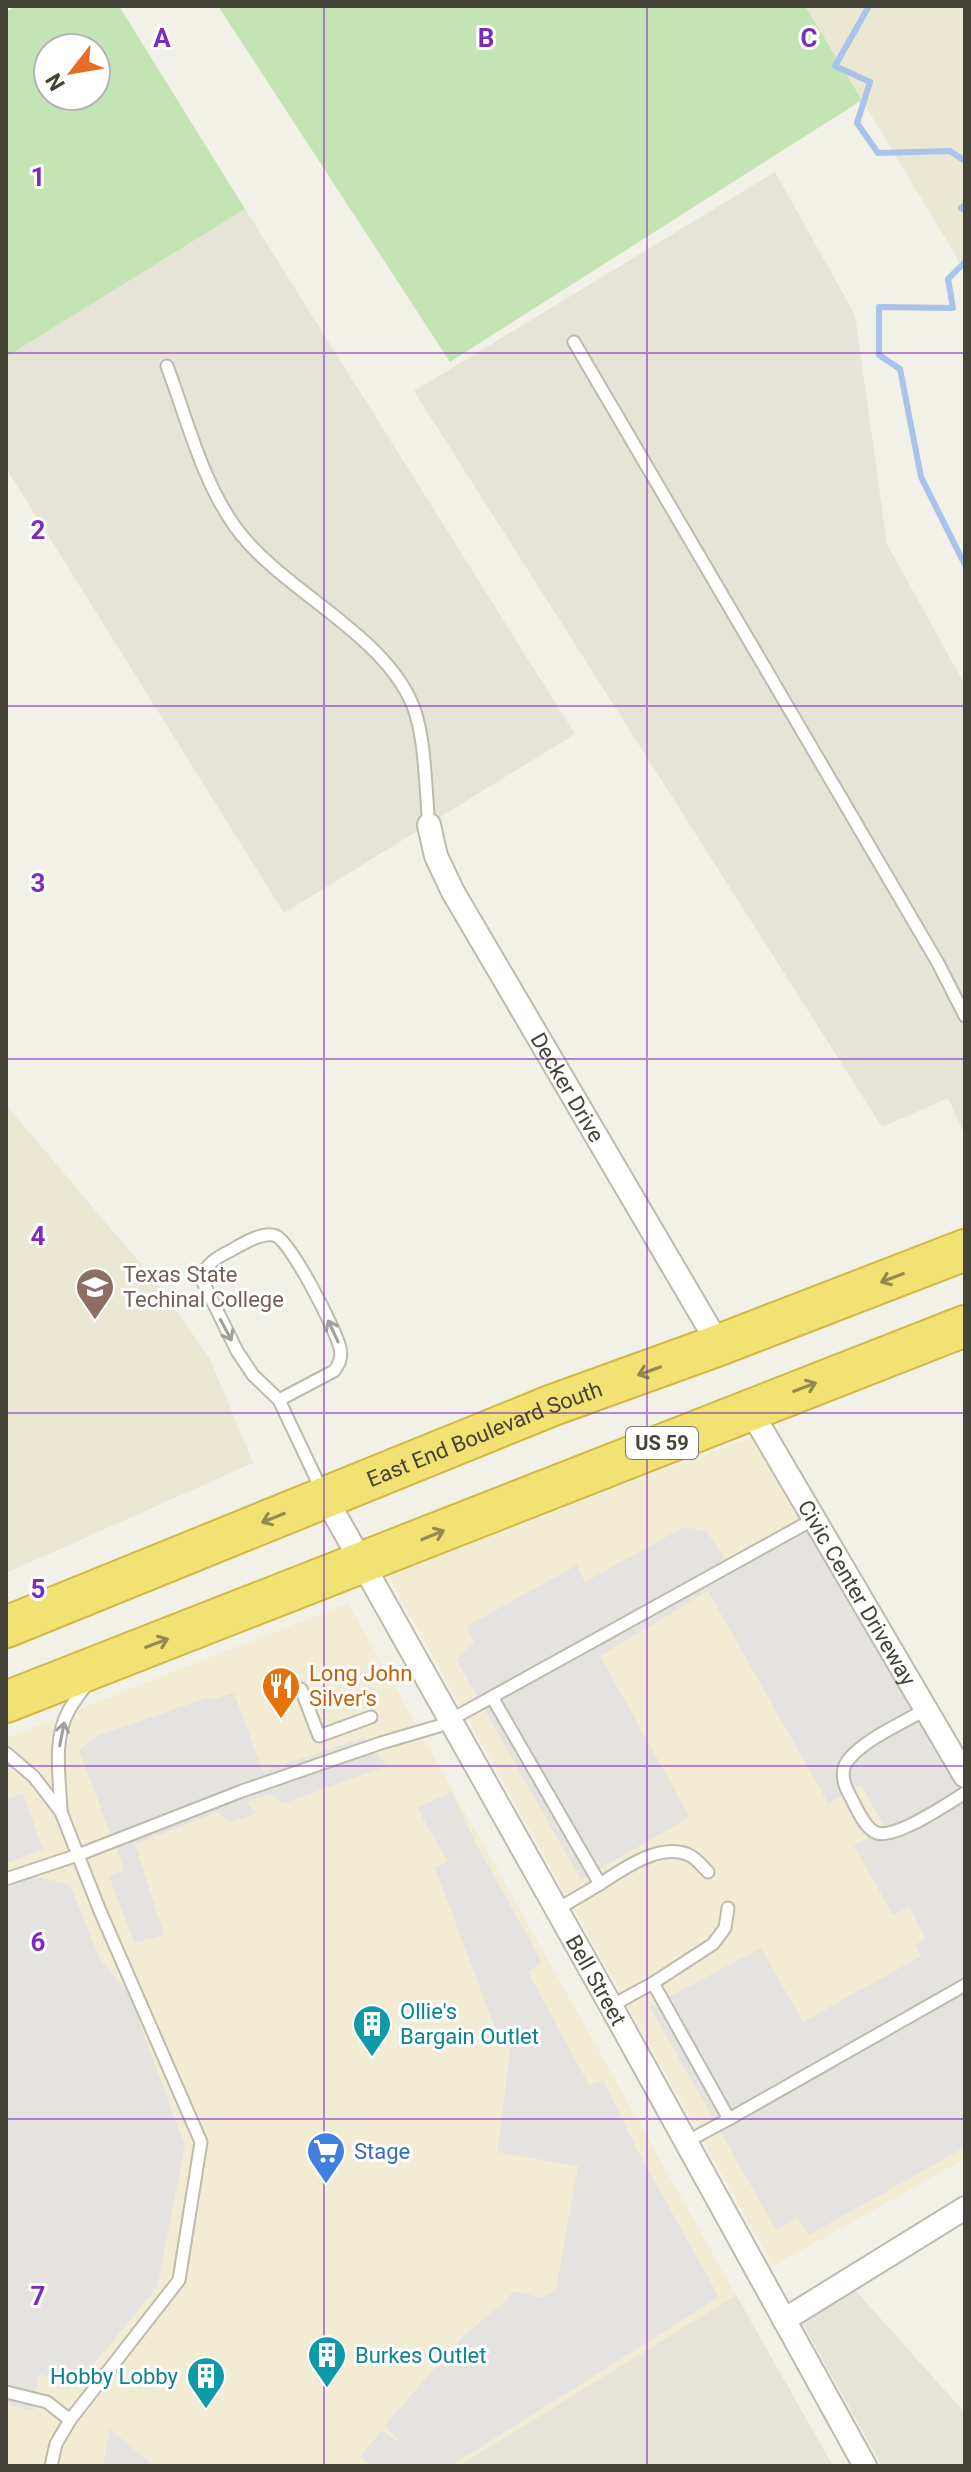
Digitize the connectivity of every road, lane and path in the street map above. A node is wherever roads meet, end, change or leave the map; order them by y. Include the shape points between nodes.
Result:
1 (574, 342) dead end
2 (167, 366) dead end
3 (429, 825) joint
4 (965, 1016) edge
5 (965, 1250) edge
6 (965, 1326) edge
7 (719, 1345) junction
8 (279, 1400) junction
9 (749, 1408) junction
10 (325, 1497) junction
11 (814, 1519) junction
12 (361, 1563) junction
13 (6, 1627) edge
14 (100, 1665) junction
15 (301, 1689) dead end
16 (492, 1697) junction
17 (6, 1702) edge
18 (926, 1709) junction
19 (371, 1717) dead end
20 (449, 1720) junction
21 (6, 1753) edge
22 (965, 1776) edge
23 (965, 1793) edge
24 (61, 1812) junction
25 (78, 1855) junction
26 (708, 1872) dead end
27 (6, 1879) edge
28 (600, 1884) junction
29 (728, 1908) dead end
30 (556, 1910) junction
31 (653, 1983) junction
32 (965, 1985) edge
33 (611, 2006) junction
34 (729, 2119) junction
35 (686, 2142) junction
36 (965, 2208) edge
37 (784, 2320) junction
38 (6, 2392) edge
39 (70, 2420) junction
40 (51, 2466) edge
41 (865, 2466) edge

1 - 4 lane
2 - 3 lane via 207,474 235,527 372,650 406,692 419,726
3 - 7 street, Decker Drive via 453,892
5 -> 7 highway, East End Boulevard South
9 -> 6 highway, US 59
7 -> 10 highway, East End Boulevard South
8 -> 8 lane via 327,1376 341,1357 335,1334 297,1261 282,1240 271,1235 218,1257 202,1276 237,1351
8 - 10 lane
9 - 11 street, Civic Center Driveway
12 -> 9 highway, US 59
10 - 12 street, Bell Street
10 -> 13 highway, East End Boulevard South
11 - 16 lane
11 - 18 street, Civic Center Driveway
14 -> 12 highway, US 59
12 - 20 street, Bell Street
14 - 17 highway, US 59
24 -> 14 lane via 62,1727
15 - 19 lane via 319,1736
16 - 20 lane
16 - 28 lane
18 - 22 street, Civic Center Driveway
18 - 23 lane via 847,1760 842,1772 846,1789 875,1833 902,1829
20 - 25 lane via 242,1791
20 - 30 street, Bell Street
21 - 24 lane via 34,1777
24 - 25 lane
25 - 27 lane
25 - 39 lane via 201,2142 179,2280
26 - 28 lane via 692,1856 676,1851 632,1864
28 - 30 lane
29 - 31 lane via 725,1928 713,1944
30 - 33 street, Bell Street
31 - 33 lane
31 - 34 lane
32 - 34 lane
33 - 35 street, Bell Street
34 - 35 lane
35 - 37 street, Bell Street
36 - 37 street
37 - 41 street, Bell Street
38 - 39 lane via 47,2402
39 - 40 lane

